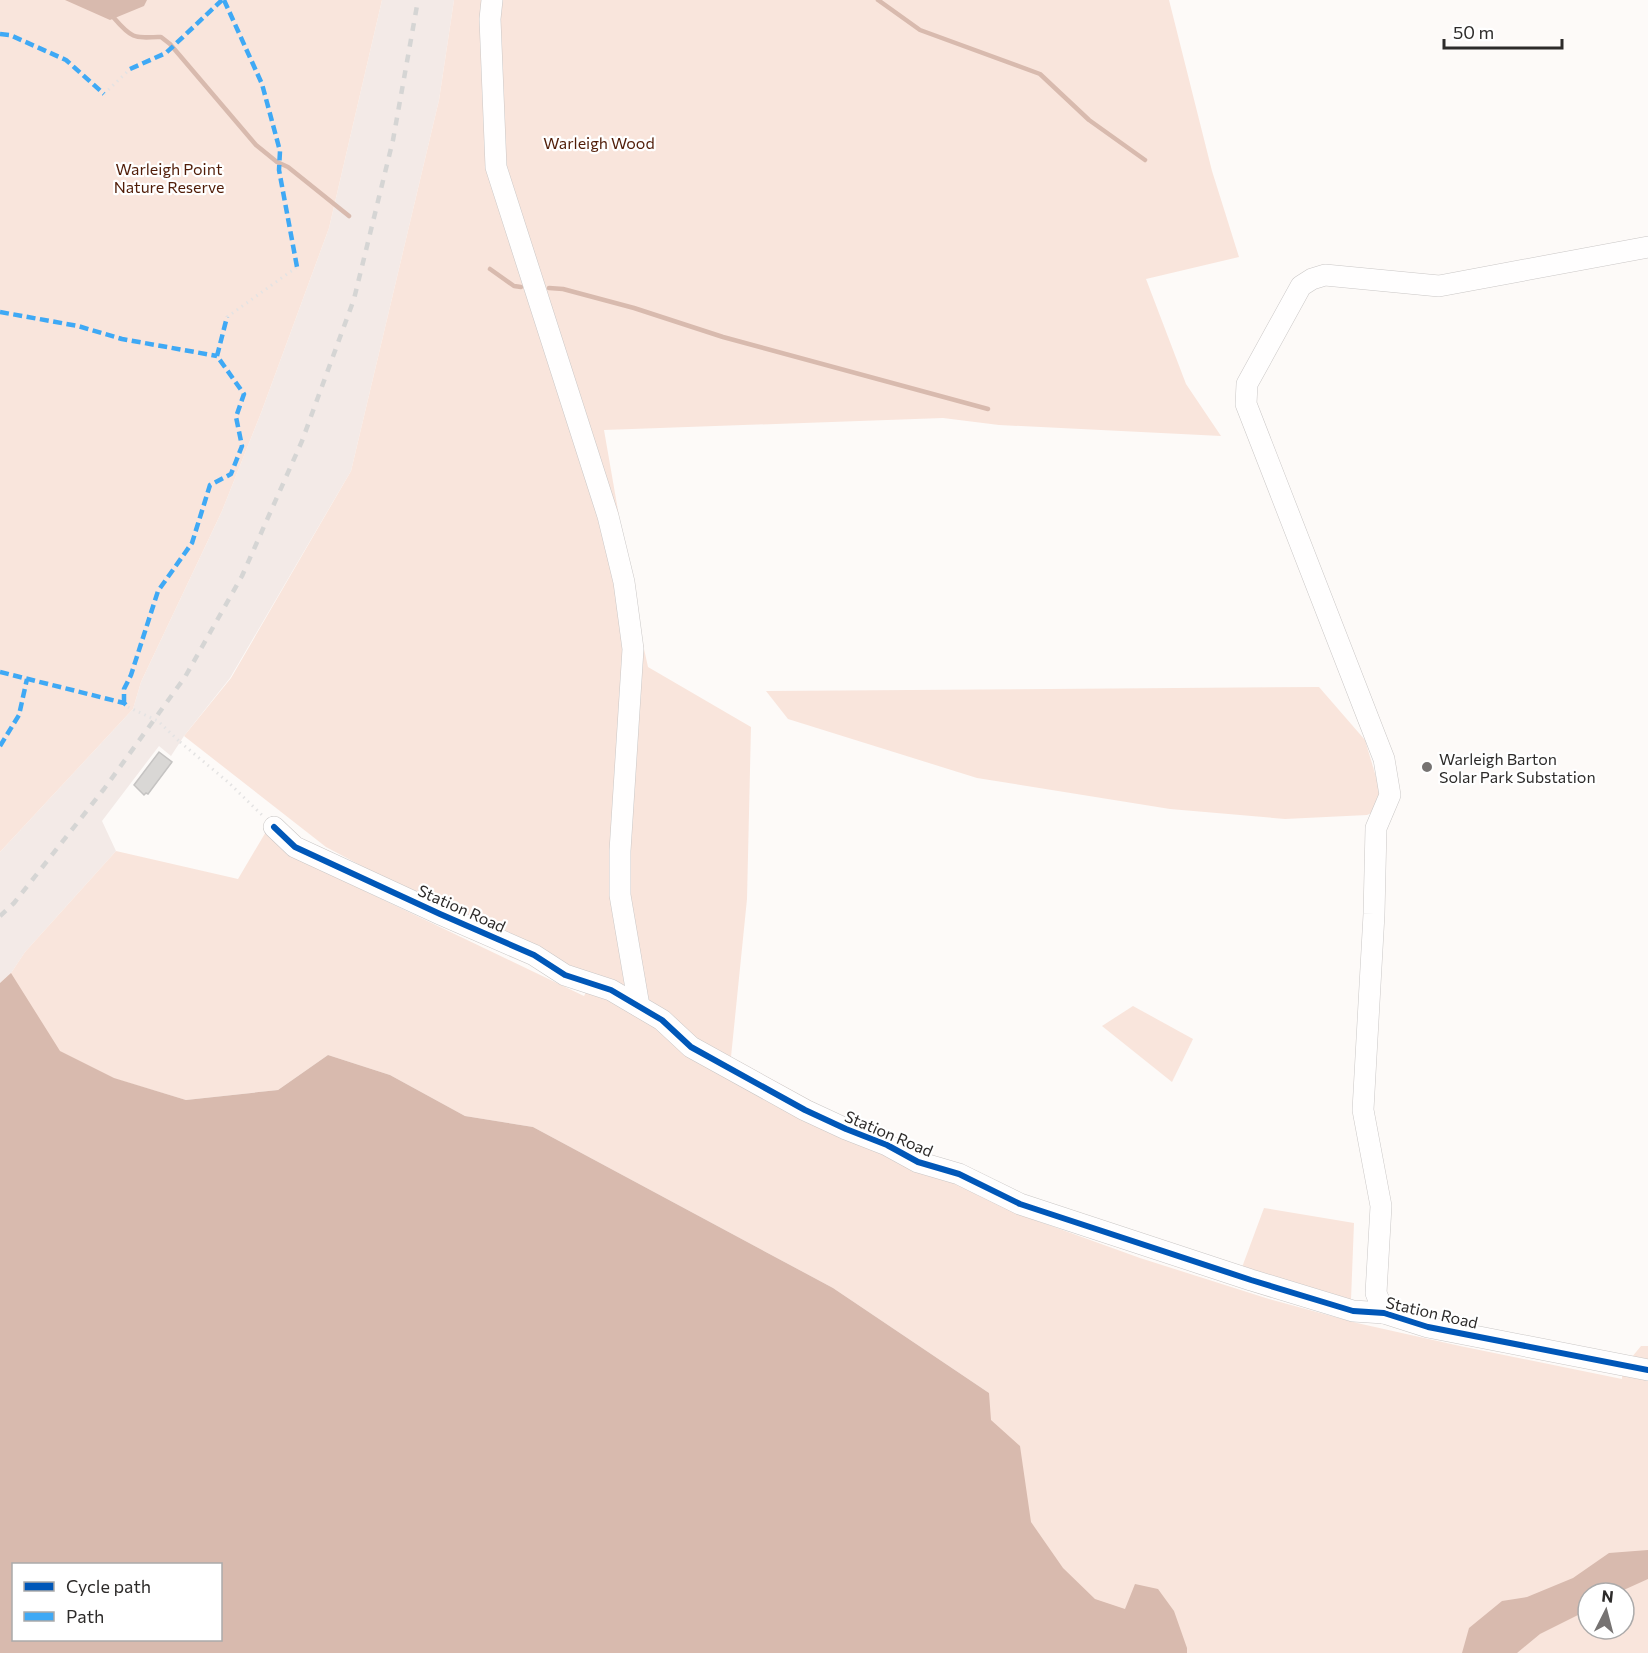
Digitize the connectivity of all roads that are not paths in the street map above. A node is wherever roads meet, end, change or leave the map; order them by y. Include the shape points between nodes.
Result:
1 (492, 0) edge
2 (1648, 247) edge
3 (274, 827) road end
4 (639, 1006) junction
5 (1384, 1313) junction
6 (1648, 1370) edge

1 - 4 street via 496,167 608,516 624,582 633,649 620,895
2 - 5 street via 1439,285 1325,275 1312,279 1301,286 1247,384 1246,404 1384,759 1390,795 1376,828 1363,1110 1381,1206 1376,1293
3 - 4 street, Station Road via 295,846 534,955 565,975 611,990
4 - 5 street, Station Road via 662,1020 691,1047 805,1110 918,1162 959,1174 1020,1204 1251,1280 1353,1311
5 - 6 street, Station Road via 1428,1327

